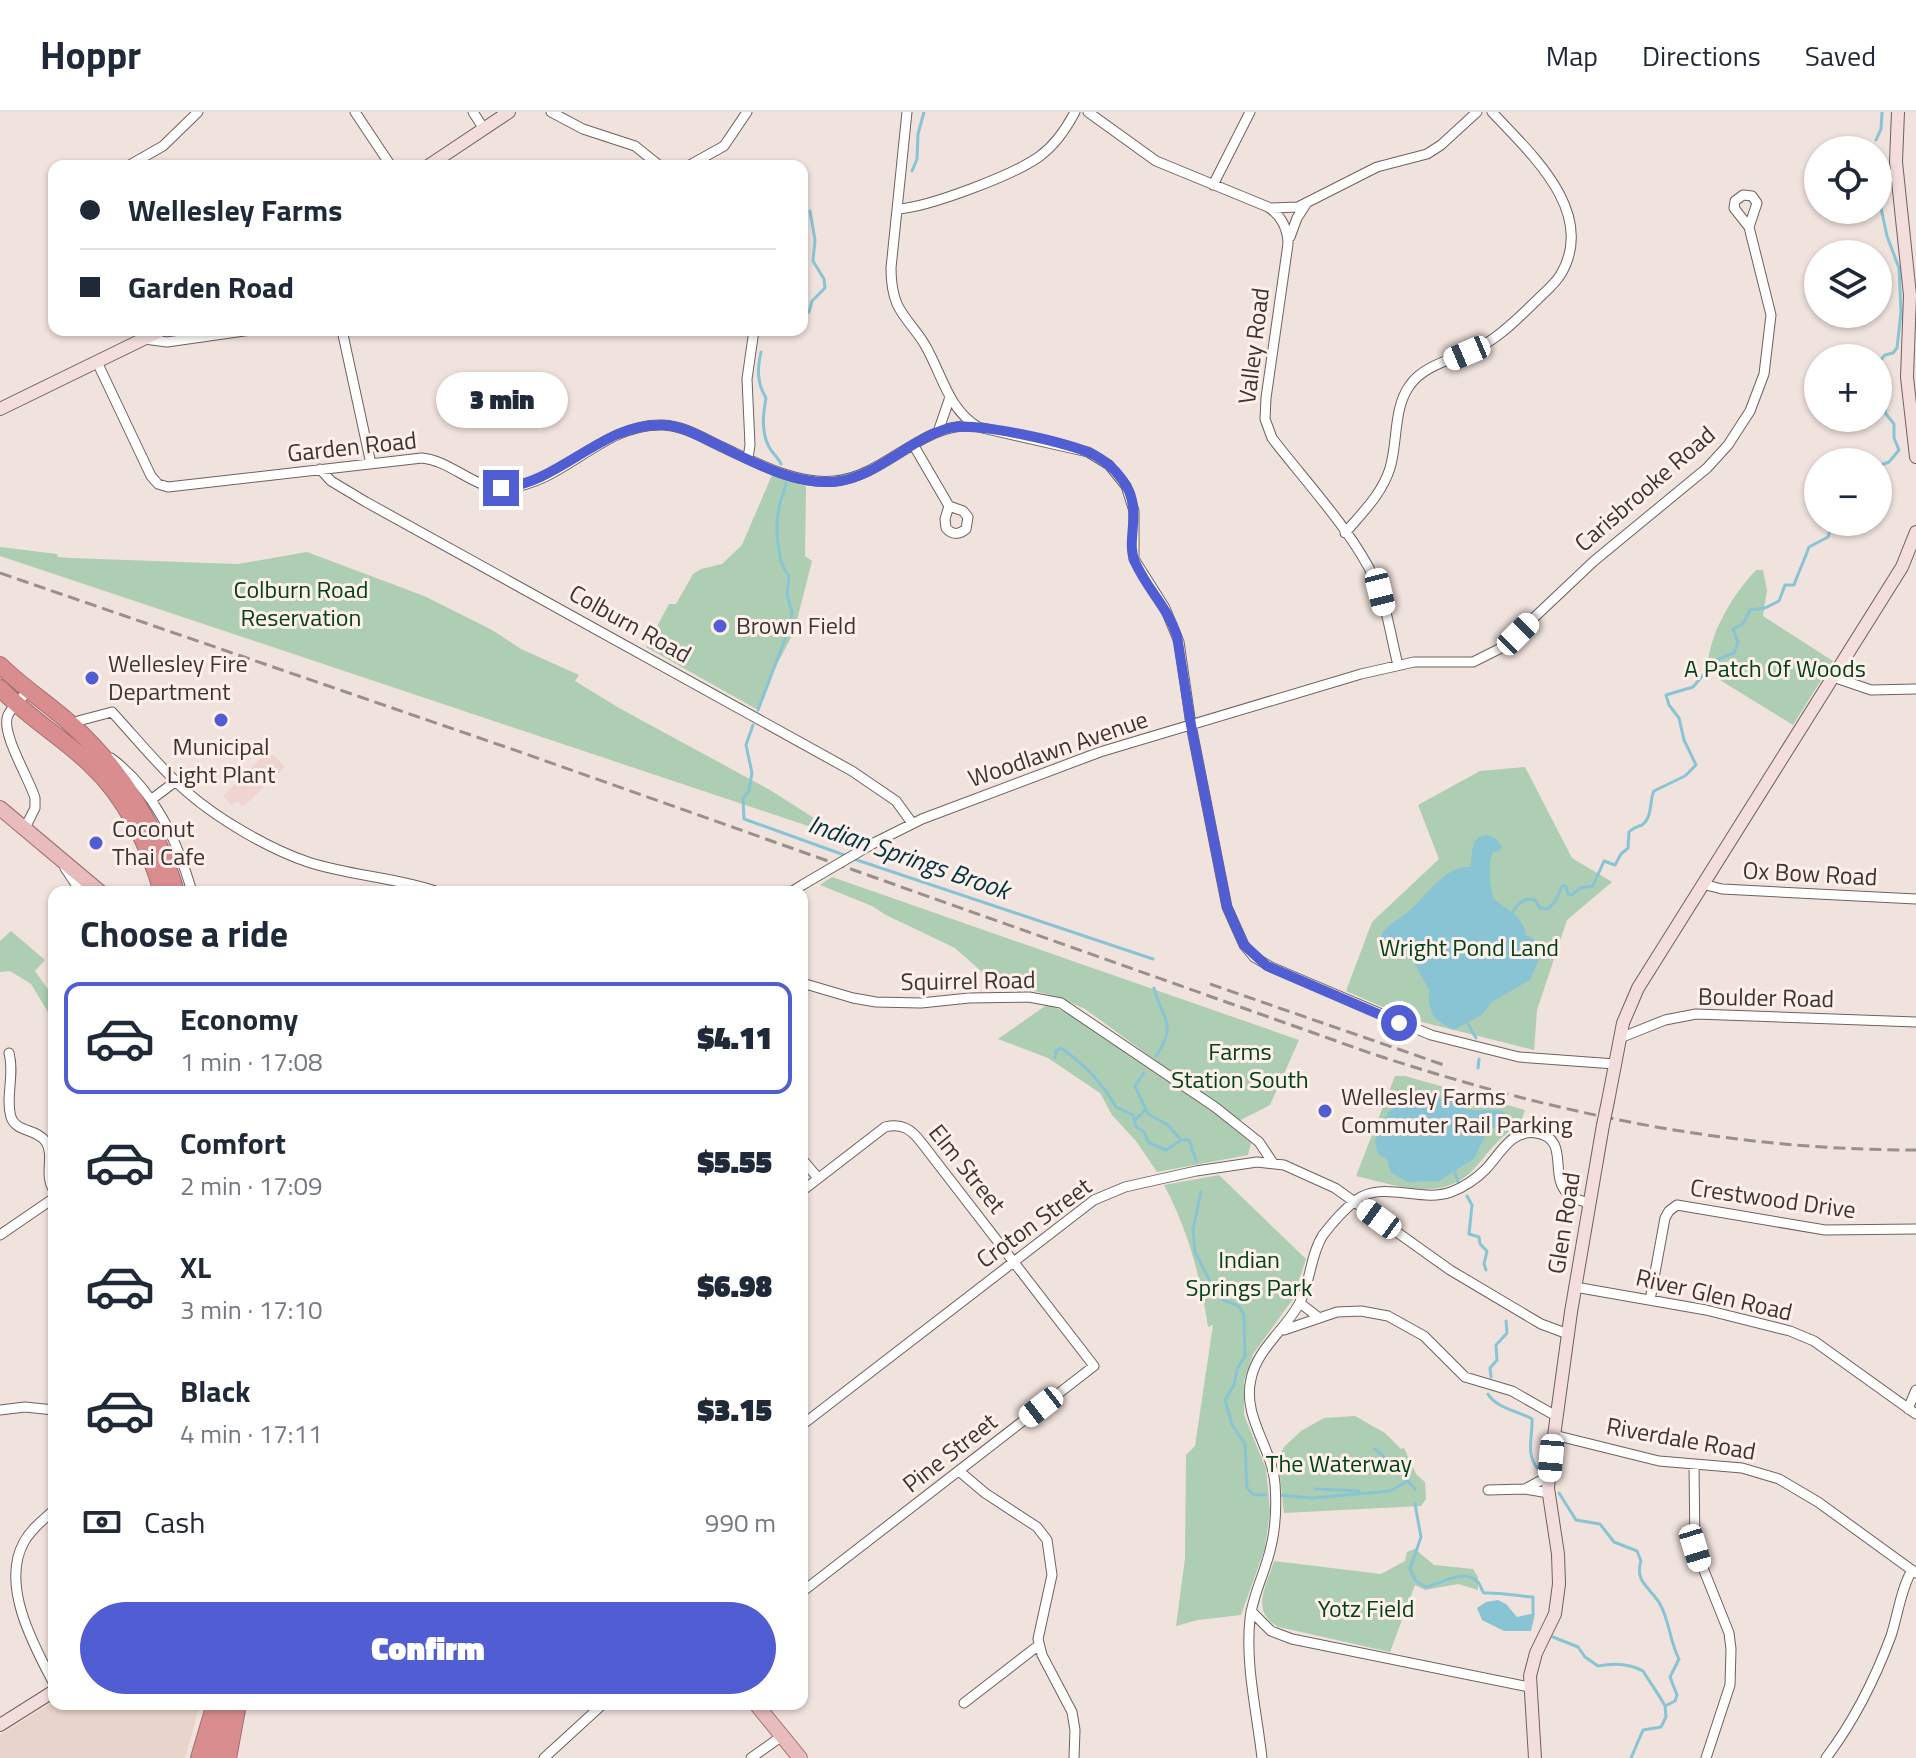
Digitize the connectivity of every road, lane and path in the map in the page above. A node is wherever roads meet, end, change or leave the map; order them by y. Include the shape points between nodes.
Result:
1 (198, 112) edge
2 (355, 112) edge
3 (473, 112) edge
4 (509, 112) edge
5 (551, 112) edge
6 (747, 112) edge
7 (907, 112) edge
8 (1075, 112) edge
9 (1088, 112) edge
10 (1250, 112) edge
11 (1477, 112) edge
12 (1492, 112) edge
13 (1898, 112) edge
14 (484, 129) junction
15 (138, 160) edge
16 (387, 160) edge
17 (437, 160) edge
18 (652, 160) edge
19 (699, 160) edge
20 (1213, 185) junction
21 (1307, 203) junction
22 (1268, 207) junction
23 (898, 209) junction
24 (1749, 227) dead end
25 (1288, 244) junction
26 (150, 336) edge
27 (209, 336) edge
28 (343, 336) edge
29 (753, 336) edge
30 (144, 339) junction
31 (97, 362) junction
32 (950, 397) junction
33 (0, 409) edge
34 (978, 427) junction
35 (938, 432) junction
36 (914, 446) junction
37 (1916, 457) edge
38 (748, 458) junction
39 (371, 464) junction
40 (320, 469) junction
41 (949, 506) dead end
42 (1916, 532) edge
43 (1345, 533) junction
44 (0, 665) edge
45 (1398, 665) junction
46 (1833, 677) junction
47 (0, 688) edge
48 (1916, 689) edge
49 (29, 690) junction
50 (16, 704) junction
51 (72, 725) junction
52 (1191, 725) junction
53 (59, 739) junction
54 (89, 741) junction
55 (176, 781) junction
56 (152, 799) junction
57 (0, 808) edge
58 (912, 823) junction
59 (25, 828) junction
60 (54, 852) junction
61 (1702, 884) junction
62 (77, 886) edge
63 (93, 886) edge
64 (160, 886) edge
65 (174, 886) edge
66 (190, 886) edge
67 (419, 886) edge
68 (801, 886) edge
69 (1916, 899) edge
70 (808, 985) edge
71 (1916, 1022) edge
72 (1620, 1038) junction
73 (9, 1053) dead end
74 (1615, 1064) junction
75 (48, 1147) edge
76 (1273, 1163) junction
77 (808, 1166) edge
78 (818, 1178) junction
79 (808, 1186) edge
80 (1355, 1201) junction
81 (48, 1202) edge
82 (1588, 1203) junction
83 (1916, 1229) edge
84 (0, 1235) edge
85 (1015, 1261) junction
86 (1575, 1287) junction
87 (1650, 1300) junction
88 (1300, 1303) junction
89 (1318, 1317) junction
90 (1281, 1331) junction
91 (1568, 1334) junction
92 (1916, 1390) edge
93 (48, 1409) edge
94 (0, 1410) edge
95 (1912, 1412) edge
96 (1556, 1416) junction
97 (808, 1420) edge
98 (1554, 1435) junction
99 (1694, 1465) junction
100 (959, 1471) junction
101 (1549, 1476) junction
102 (1525, 1489) junction
103 (1488, 1490) dead end
104 (1549, 1493) junction
105 (48, 1516) edge
106 (1914, 1571) edge
107 (808, 1587) edge
108 (1251, 1611) junction
109 (1274, 1633) junction
110 (1249, 1635) junction
111 (1039, 1645) junction
112 (48, 1673) edge
113 (1529, 1687) junction
114 (48, 1694) edge
115 (964, 1703) dead end
116 (213, 1710) edge
117 (226, 1710) edge
118 (237, 1710) edge
119 (596, 1710) edge
120 (761, 1710) edge
121 (2, 1718) edge
122 (782, 1736) junction
123 (199, 1758) edge
124 (213, 1758) edge
125 (228, 1758) edge
126 (544, 1758) edge
127 (751, 1758) edge
128 (800, 1758) edge
129 (1074, 1758) edge
130 (1262, 1758) edge
131 (1535, 1758) edge
132 (1706, 1758) edge
133 (1826, 1758) edge

1 - 15 street via 163,146
2 - 16 street
3 - 14 street
4 - 14 street
5 - 18 street via 635,146
6 - 19 street via 724,146
7 - 23 street
8 - 23 street via 1055,142 1028,163 928,204
9 - 20 street via 1156,161
10 - 20 street
11 - 21 street via 1430,152 1377,167
12 - 43 street via 1561,195 1571,225 1568,259 1556,281 1498,335 1428,370 1410,385 1385,480
13 - 37 street via 1896,162 1910,295 1907,382
14 - 17 street
20 - 22 street
21 - 22 street via 1291,209
21 - 25 street, Valley Road
22 - 25 street via 1284,224
23 - 32 street via 893,292
24 - 45 street, Carisbrooke Road via 1769,303 1770,336 1755,401 1728,445 1496,652 1473,662
25 - 43 street, Valley Road via 1265,419 1272,438
26 - 30 street
27 - 30 street via 167,342
28 - 39 street
29 - 38 street via 747,372
30 - 31 street
31 - 33 street
31 - 40 street, Garden Road via 151,476 161,485
32 - 34 street
32 - 35 street
34 - 35 street, Garden Road
34 - 52 street via 1085,451 1122,480 1134,511 1133,557 1179,642
35 - 36 street, Garden Road
36 - 38 street, Garden Road via 862,474 831,482 792,476
36 - 41 street
38 - 39 street, Garden Road via 687,430 660,425 614,436 513,487 486,486 427,459
39 - 40 street, Garden Road
40 - 58 street, Colburn Road via 366,502 856,774 899,804
42 - 46 street, Glen Road via 1902,567
43 - 45 street, Valley Road via 1376,581
44 - 49 highway
45 - 52 street, Woodlawn Avenue
46 - 48 street via 1871,690
46 - 61 street, Glen Road
47 - 50 highway
49 - 50 street
49 - 51 highway
50 - 53 highway
50 - 59 street via 7,729 36,801
51 - 53 street
51 - 54 highway
51 - 55 street via 112,712
52 - 58 street, Woodlawn Avenue via 1100,752
52 - 74 street via 1227,907 1238,937 1257,959 1422,1032 1519,1057
53 - 64 highway via 96,769 125,808
54 - 56 street via 129,772
54 - 65 highway via 145,817
55 - 56 street
55 - 67 street via 208,808 293,856
56 - 66 street
57 - 59 main road
58 - 68 street, Woodlawn Avenue, bridge
59 - 60 main road
60 - 62 street
60 - 63 main road
61 - 69 street, Ox Bow Road
61 - 72 street, Glen Road via 1638,988
70 - 76 street, Squirrel Road via 876,1002 1015,997 1057,1001 1215,1107 1256,1139
71 - 72 street, Boulder Road via 1696,1014
72 - 74 street, Glen Road
73 - 75 street via 10,1115
74 - 82 street, Glen Road, bridge
76 - 80 street, Croton Street via 1311,1175
76 - 85 street, Croton Street via 1203,1169 1112,1192
77 - 78 street
78 - 79 street, Elm Street
78 - 85 street, Elm Street via 885,1127 905,1127
80 - 82 street via 1378,1192 1447,1194 1483,1172 1512,1139 1531,1132 1554,1142 1563,1188
80 - 88 street via 1319,1242
80 - 91 street, Croton Street via 1458,1275
81 - 84 street
82 - 86 street, Glen Road
83 - 87 street, Crestwood Drive via 1825,1230 1677,1205 1665,1218
85 - 97 street, Croton Street
85 - 100 street, Pine Street via 1094,1366
86 - 87 street, River Glen Road
86 - 91 street, Glen Road
87 - 95 street, River Glen Road via 1765,1324 1814,1341
88 - 89 street
88 - 90 street
89 - 90 street
89 - 96 street via 1356,1311 1391,1317 1424,1336 1465,1377 1512,1391
90 - 108 street via 1257,1362 1249,1391 1251,1415 1272,1466 1275,1498 1271,1546
91 - 96 street, Glen Road
92 - 95 street
93 - 94 street
96 - 98 street, Glen Road
98 - 99 street, Riverdale Road via 1651,1460
98 - 101 street, Glen Road
99 - 106 street, Riverdale Road via 1742,1468 1779,1479
99 - 132 street via 1695,1548 1731,1649 1730,1685
100 - 107 street, Pine Street
100 - 111 street via 1037,1527 1047,1540 1052,1575
101 - 102 street
101 - 104 street, Glen Road
102 - 103 street
102 - 104 street
104 - 113 street, Glen Road via 1558,1601 1534,1658
105 - 112 street via 24,1542 16,1576 18,1602
106 - 133 street via 1875,1674
108 - 109 street
108 - 110 street
109 - 110 street
109 - 113 street
110 - 130 street
111 - 115 street
111 - 129 street via 1072,1712
113 - 131 street, Glen Road
114 - 121 street
116 - 123 highway
117 - 124 highway
118 - 125 highway
119 - 126 street
120 - 122 main road
122 - 127 street
122 - 128 main road

